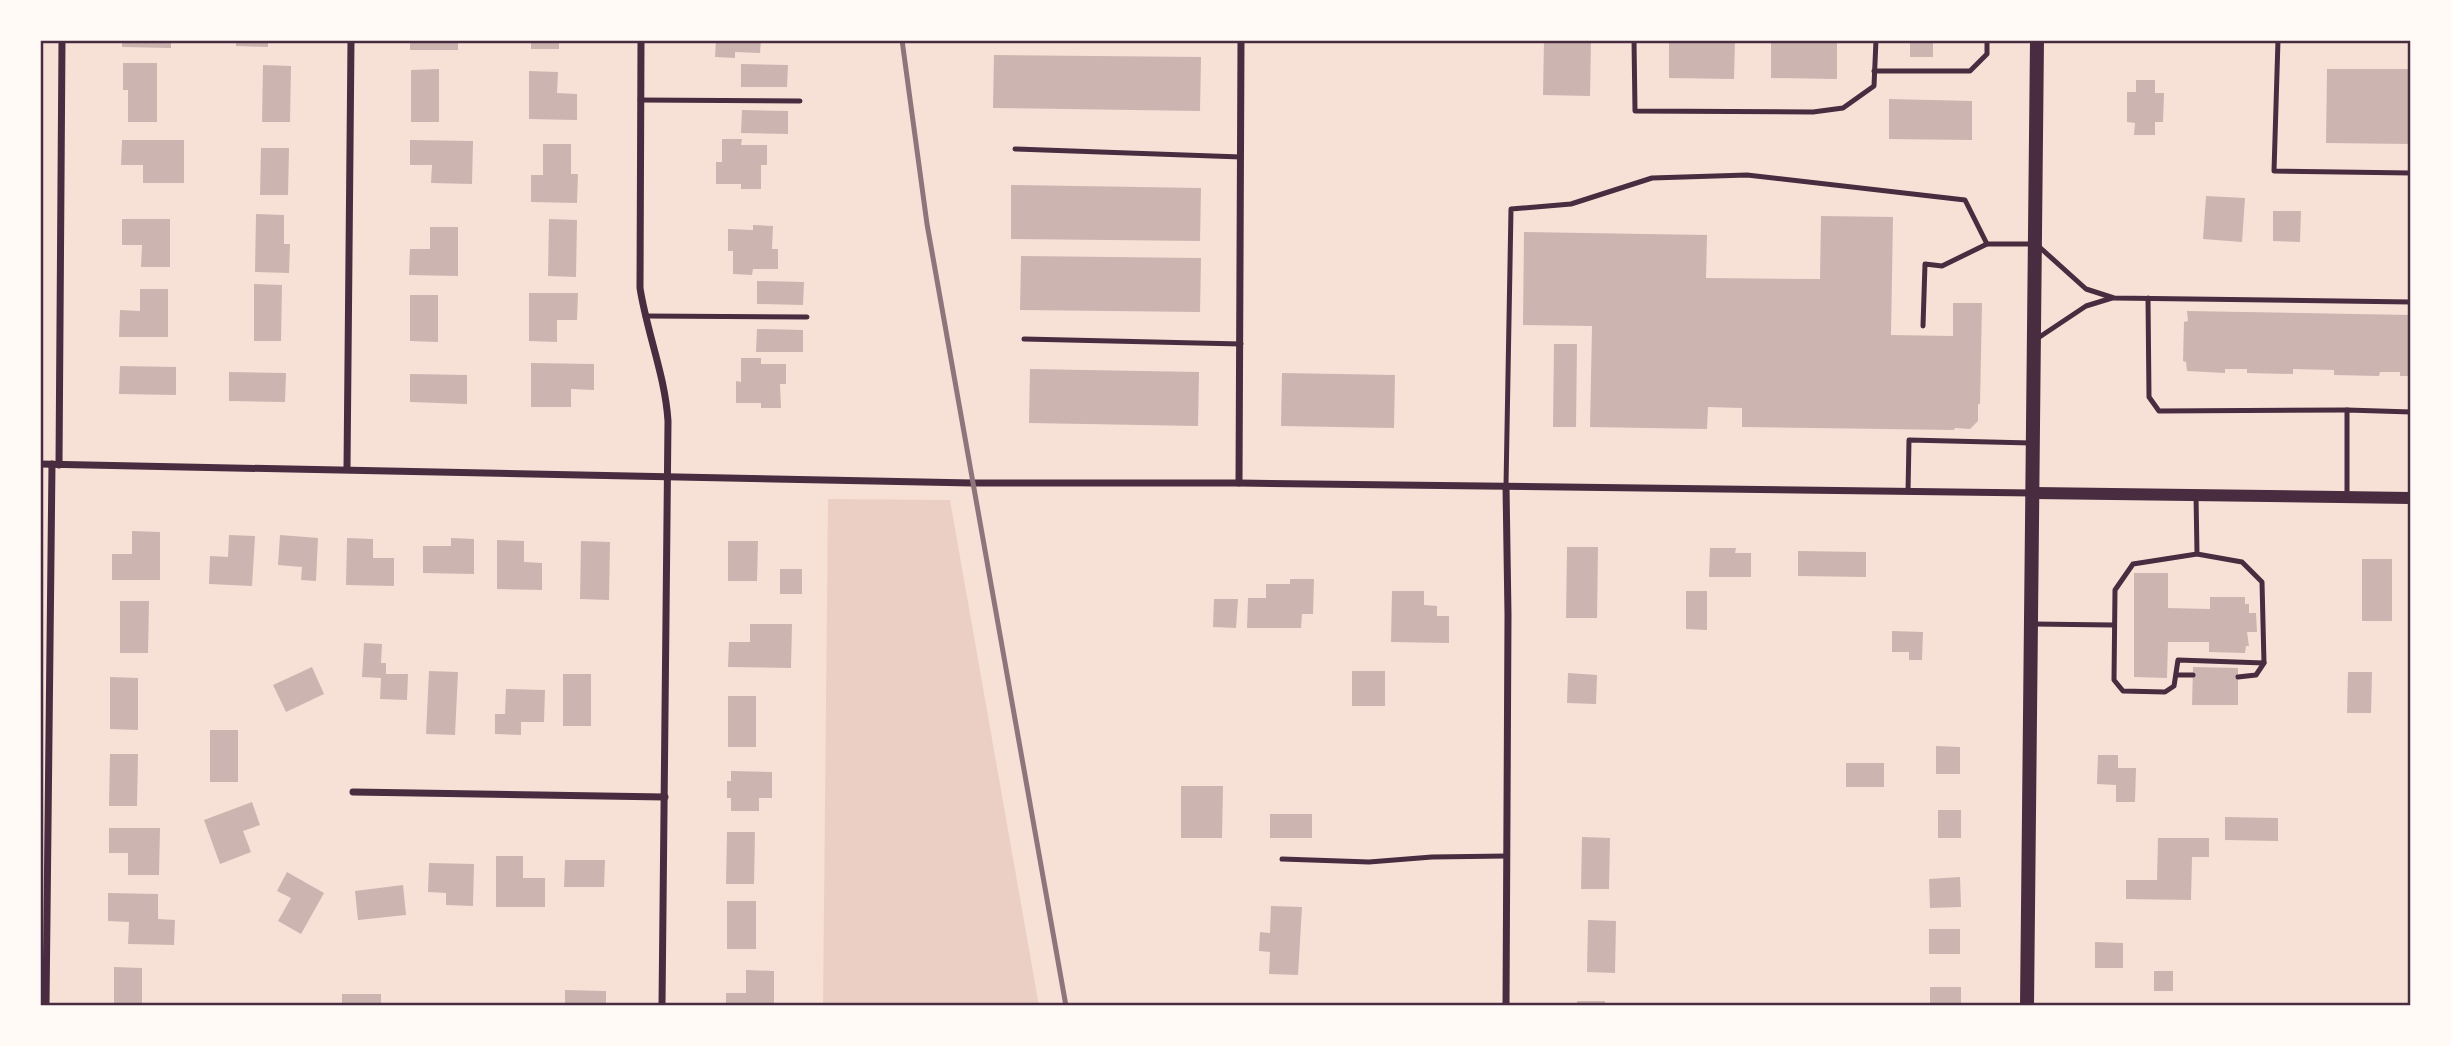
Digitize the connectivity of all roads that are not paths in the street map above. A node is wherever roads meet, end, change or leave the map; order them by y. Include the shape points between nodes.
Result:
1 (62, 40) edge
2 (351, 40) edge
3 (640, 40) edge
4 (1241, 40) edge
5 (1634, 40) edge
6 (1875, 40) edge
7 (1987, 40) edge
8 (2037, 40) edge
9 (2278, 40) edge
10 (1874, 71) junction
11 (640, 100) junction
12 (800, 101) dead end
13 (1015, 149) dead end
14 (1241, 157) junction
15 (2411, 173) edge
16 (1987, 244) junction
17 (2036, 244) junction
18 (2114, 298) junction
19 (2148, 298) junction
20 (2411, 302) edge
21 (645, 316) junction
22 (807, 317) dead end
23 (1923, 326) dead end
24 (1024, 339) dead end
25 (2035, 340) junction
26 (1241, 344) junction
27 (2347, 410) junction
28 (2411, 412) edge
29 (2034, 443) junction
30 (40, 464) edge
31 (55, 465) junction
32 (347, 469) junction
33 (668, 475) junction
34 (1239, 483) junction
35 (1506, 486) junction
36 (1908, 492) junction
37 (2034, 493) junction
38 (2196, 495) junction
39 (2347, 497) junction
40 (2411, 498) edge
41 (2197, 554) junction
42 (2031, 624) junction
43 (2113, 625) junction
44 (2264, 663) junction
45 (2177, 675) junction
46 (2193, 676) dead end
47 (2238, 677) dead end
48 (353, 792) dead end
49 (665, 797) junction
50 (1507, 856) junction
51 (1282, 859) dead end
52 (46, 1006) edge
53 (662, 1006) edge
54 (1506, 1006) edge
55 (2028, 1006) edge

1 - 31 street
2 - 32 street
3 - 11 street
4 - 14 street
5 - 10 lane via 1635,111 1813,112 1843,108 1874,86
6 - 10 lane
7 - 10 lane via 1987,54 1970,71
8 - 17 main road
9 - 15 lane via 2274,171
11 - 12 lane
11 - 21 street via 639,261
13 - 14 lane
14 - 26 street
16 - 17 lane
16 - 23 lane via 1942,267 1925,264
16 - 35 lane via 1965,200 1747,175 1652,178 1571,204 1511,209
17 - 18 lane via 2085,289
17 - 25 main road
18 - 19 lane
18 - 25 lane via 2086,306
19 - 20 lane
19 - 27 lane via 2149,397 2159,411
21 - 22 lane
21 - 33 street via 666,397
24 - 26 lane
25 - 29 main road
26 - 34 street
27 - 28 lane
27 - 39 lane
29 - 36 lane via 1909,440
29 - 37 main road
30 - 31 street
31 - 32 street
31 - 52 street
32 - 33 street
33 - 34 street via 972,483
33 - 49 street
34 - 35 street
35 - 36 street
35 - 50 street
36 - 37 street
37 - 38 street
37 - 42 main road
38 - 39 street
38 - 41 lane
39 - 40 street
41 - 43 lane via 2133,564 2115,590
41 - 44 lane via 2242,562 2262,582
42 - 43 lane
42 - 55 main road
43 - 45 lane via 2114,680 2123,691 2165,692 2174,686
44 - 45 lane via 2178,660
44 - 47 lane via 2256,675
45 - 46 lane
48 - 49 street
49 - 53 street
50 - 51 lane via 1369,862
50 - 54 street

